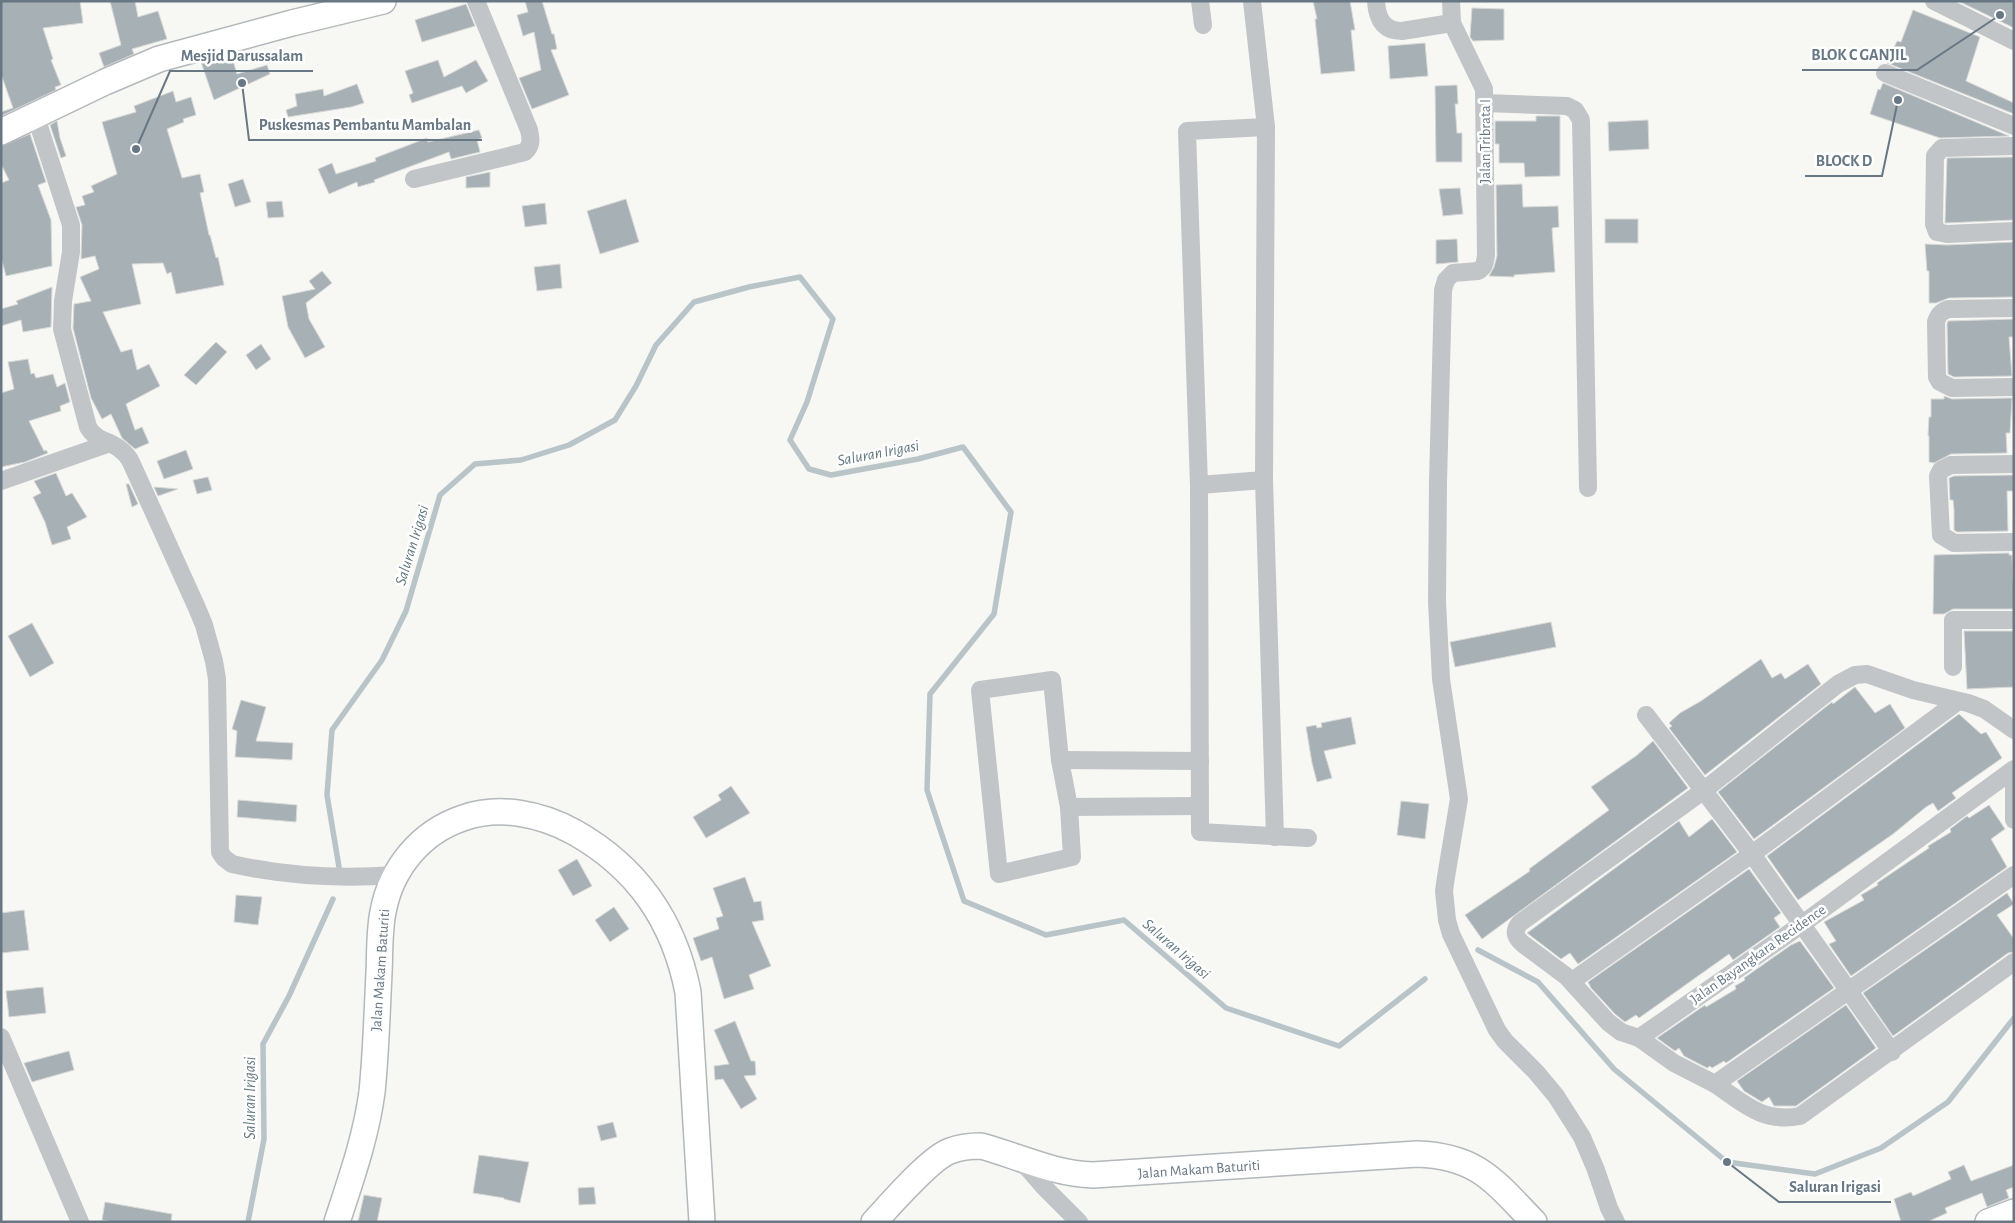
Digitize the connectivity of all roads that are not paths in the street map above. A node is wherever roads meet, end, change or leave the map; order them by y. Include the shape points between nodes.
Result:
1 (384, 1) edge
2 (476, 1) edge
3 (1200, 1) edge
4 (1252, 1) edge
5 (1376, 1) edge
6 (1451, 1) edge
7 (1934, 1) edge
8 (1452, 23) junction
9 (1203, 25) dead end
10 (2014, 41) edge
11 (1885, 73) dead end
12 (1485, 103) junction
13 (36, 117) junction
14 (2014, 126) edge
15 (1266, 127) junction
16 (1, 132) edge
17 (2014, 146) edge
18 (414, 179) dead end
19 (2014, 232) edge
20 (2014, 308) edge
21 (2014, 387) edge
22 (110, 443) junction
23 (2014, 464) edge
24 (1264, 480) junction
25 (1, 481) edge
26 (1198, 485) junction
27 (1588, 488) dead end
28 (2014, 542) edge
29 (2014, 620) edge
30 (1953, 667) dead end
31 (1957, 702) junction
32 (1646, 715) dead end
33 (2014, 730) edge
34 (1060, 760) junction
35 (1200, 761) junction
36 (2014, 769) edge
37 (2014, 784) edge
38 (1704, 791) junction
39 (1199, 806) junction
40 (1069, 807) junction
41 (2014, 820) edge
42 (1275, 837) junction
43 (1308, 838) dead end
44 (1752, 854) junction
45 (396, 875) junction
46 (2014, 875) edge
47 (1801, 924) junction
48 (2014, 962) edge
49 (1572, 981) junction
50 (1847, 991) junction
51 (1, 1037) edge
52 (1639, 1038) junction
53 (1892, 1052) junction
54 (1715, 1084) junction
55 (1020, 1159) junction
56 (2014, 1212) edge
57 (80, 1222) edge
58 (337, 1222) edge
59 (702, 1222) edge
60 (874, 1222) edge
61 (1079, 1222) edge
62 (1534, 1222) edge
63 (1616, 1222) edge
64 (1988, 1222) edge

1 - 13 street via 159,59
2 - 18 street via 528,130 530,147 525,152
3 - 9 street
4 - 15 street
5 - 8 street via 1381,22 1394,30
6 - 8 street, Jalan Tribrata I
7 - 10 street
8 - 12 street, Jalan Tribrata I via 1484,89
11 - 14 street
12 - 27 street via 1567,106 1575,110 1581,120
12 - 63 street, Jalan Tribrata I via 1485,264 1478,271 1450,275 1443,290 1437,602 1440,664 1459,799 1445,884 1445,906 1451,934 1497,1030 1556,1096 1582,1137
13 - 16 street
13 - 22 street via 71,225 62,329 88,428 98,438
15 - 24 street
15 - 26 street via 1187,131
17 - 19 street via 1942,148 1938,151 1935,156 1934,224 1937,232 1947,234
20 - 21 street via 1948,309 1943,310 1936,322 1937,377 1940,382 1952,388
22 - 25 street
22 - 45 street via 130,460 210,643 217,679 219,845 224,858 235,865 309,875 361,878
23 - 28 street via 1951,465 1940,470 1938,476 1941,535 1946,540 1954,543
24 - 26 street
24 - 42 street
26 - 35 street
29 - 30 street via 1948,620
31 - 33 street via 1984,710
31 - 38 street via 1867,674 1855,675 1838,684
31 - 44 street
32 - 38 street
34 - 35 street
34 - 40 street
34 - 40 street via 1052,680 980,690 999,874 1072,857
35 - 39 street
36 - 47 street, Jalan Bayangkara Recidence
37 - 41 street
38 - 44 street
38 - 49 street via 1516,928 1517,939
39 - 40 street
39 - 42 street via 1200,832
42 - 43 street
44 - 47 street
44 - 49 street
45 - 58 street, Jalan Makam Baturiti via 383,914 373,1078 367,1122
45 - 59 street, Jalan Makam Baturiti via 406,857 442,827 470,815 501,812 532,816 570,830 606,852 636,880 670,932 688,992
46 - 50 street
47 - 50 street
47 - 52 street, Jalan Bayangkara Recidence
48 - 53 street
49 - 52 street via 1608,1022 1621,1032
50 - 53 street
50 - 54 street
51 - 57 street
52 - 54 street via 1674,1063
53 - 54 street via 1800,1116 1784,1119 1755,1111
55 - 60 street, Jalan Makam Baturiti via 981,1146 948,1151 929,1165
55 - 61 street
55 - 62 street, Jalan Makam Baturiti via 1078,1175 1093,1175 1432,1154 1462,1162 1489,1176
56 - 64 street

